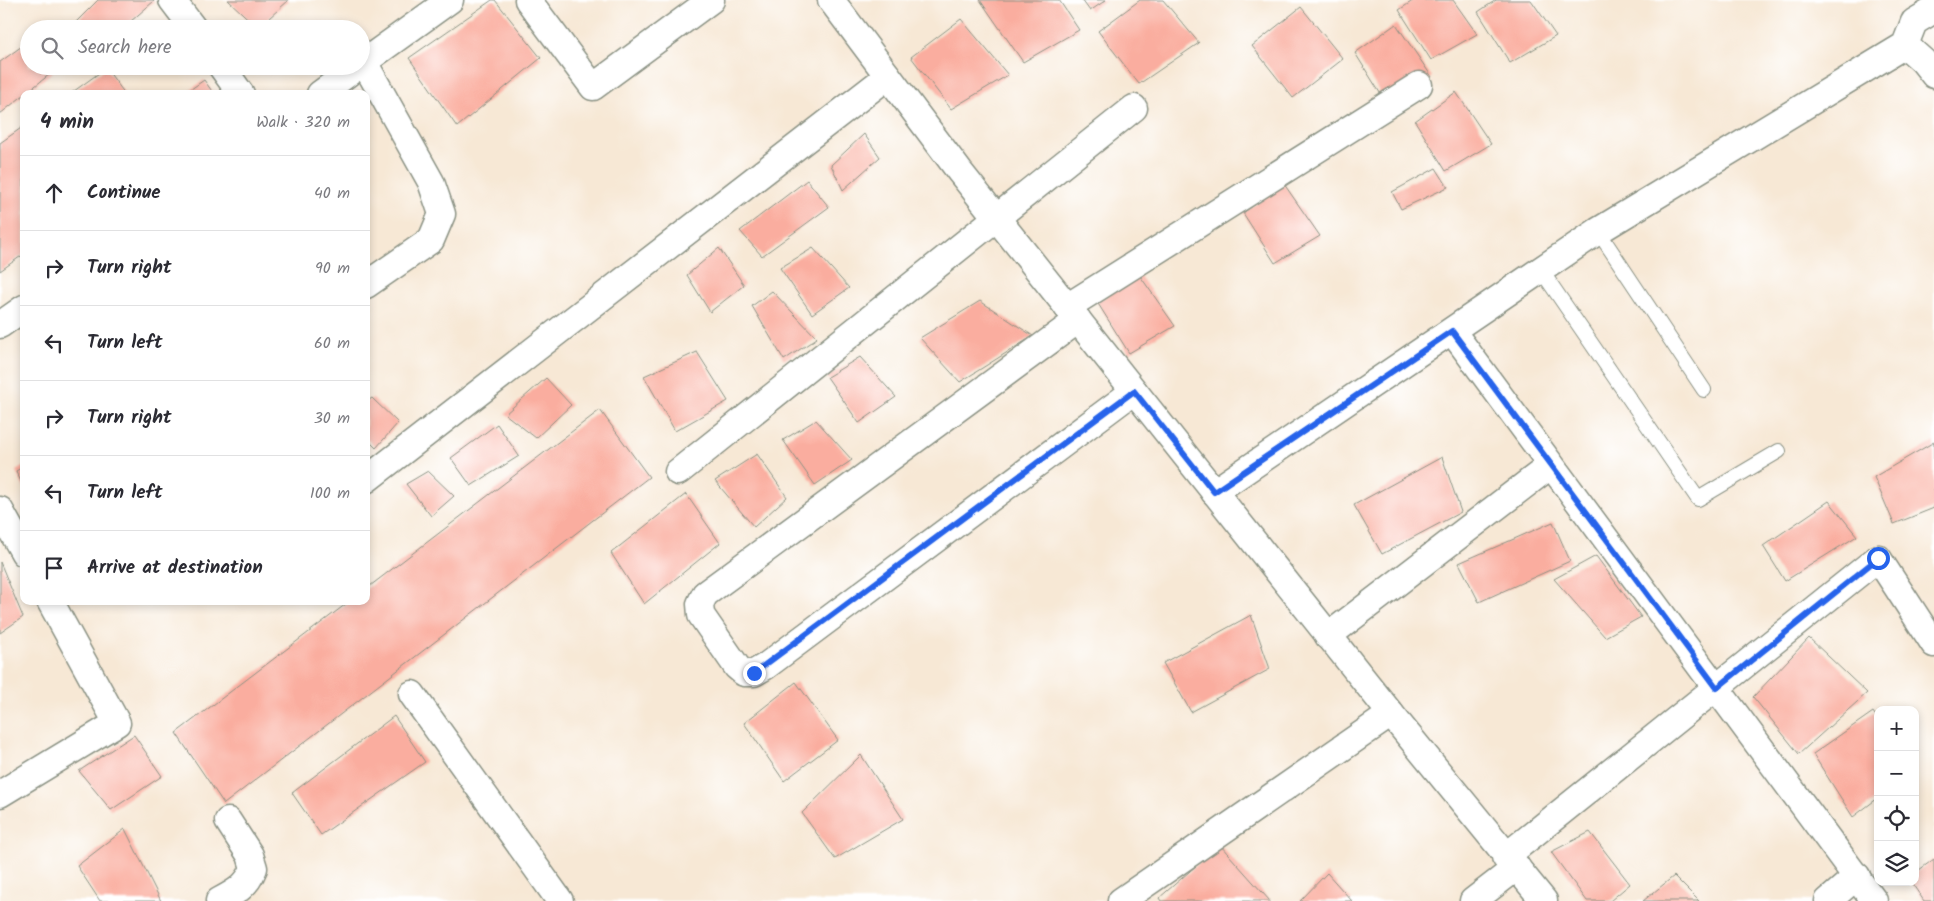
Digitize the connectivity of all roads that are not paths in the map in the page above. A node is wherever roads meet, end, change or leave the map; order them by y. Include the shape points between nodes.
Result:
1 (172, 0) edge
2 (450, 0) edge
3 (528, 0) edge
4 (711, 0) edge
5 (831, 0) edge
6 (1934, 10) edge
7 (187, 20) edge
8 (1905, 45) junction
9 (370, 58) edge
10 (227, 75) edge
11 (346, 75) edge
12 (368, 75) edge
13 (1934, 75) edge
14 (888, 76) junction
15 (1419, 85) dead end
16 (238, 90) edge
17 (325, 90) edge
18 (1134, 108) dead end
19 (996, 217) junction
20 (1598, 231) junction
21 (1542, 270) junction
22 (370, 282) edge
23 (20, 311) edge
24 (1072, 313) junction
25 (0, 325) edge
26 (1452, 331) junction
27 (1704, 390) dead end
28 (1134, 391) junction
29 (1779, 451) dead end
30 (1551, 465) junction
31 (678, 472) dead end
32 (370, 477) edge
33 (1214, 492) junction
34 (0, 510) edge
35 (20, 547) edge
36 (52, 605) edge
37 (1328, 636) junction
38 (1934, 644) edge
39 (1717, 688) junction
40 (412, 694) dead end
41 (1391, 714) junction
42 (0, 794) edge
43 (228, 821) dead end
44 (1511, 862) junction
45 (1857, 876) junction
46 (220, 901) edge
47 (560, 901) edge
48 (1121, 901) edge
49 (1472, 901) edge
50 (1544, 901) edge
51 (1828, 901) edge
52 (1874, 901) edge

1 - 7 street
2 - 9 street
3 - 4 street via 593,87
5 - 14 street
6 - 8 street via 1914,22
8 - 13 street
8 - 20 street
10 - 16 street
11 - 17 street
12 - 22 street via 431,182 442,214 431,240
14 - 19 street
14 - 32 street
15 - 24 street
18 - 19 street
19 - 24 street
19 - 31 street
20 - 21 street
20 - 27 lane
21 - 26 street
21 - 29 lane via 1698,499
23 - 25 street
24 - 28 street
24 - 28 street via 705,594 700,604 701,616 737,667 744,673 754,673 766,666
26 - 30 street
26 - 33 street
28 - 33 street
30 - 37 street
30 - 39 street
33 - 37 street
34 - 35 street
36 - 42 street via 118,724
37 - 41 street
38 - 39 street via 1878,558
39 - 44 street
39 - 45 street
40 - 47 street
41 - 44 street
41 - 48 street
43 - 46 street via 250,855 254,868 243,888
44 - 49 street
44 - 50 street
45 - 51 street
45 - 52 street

